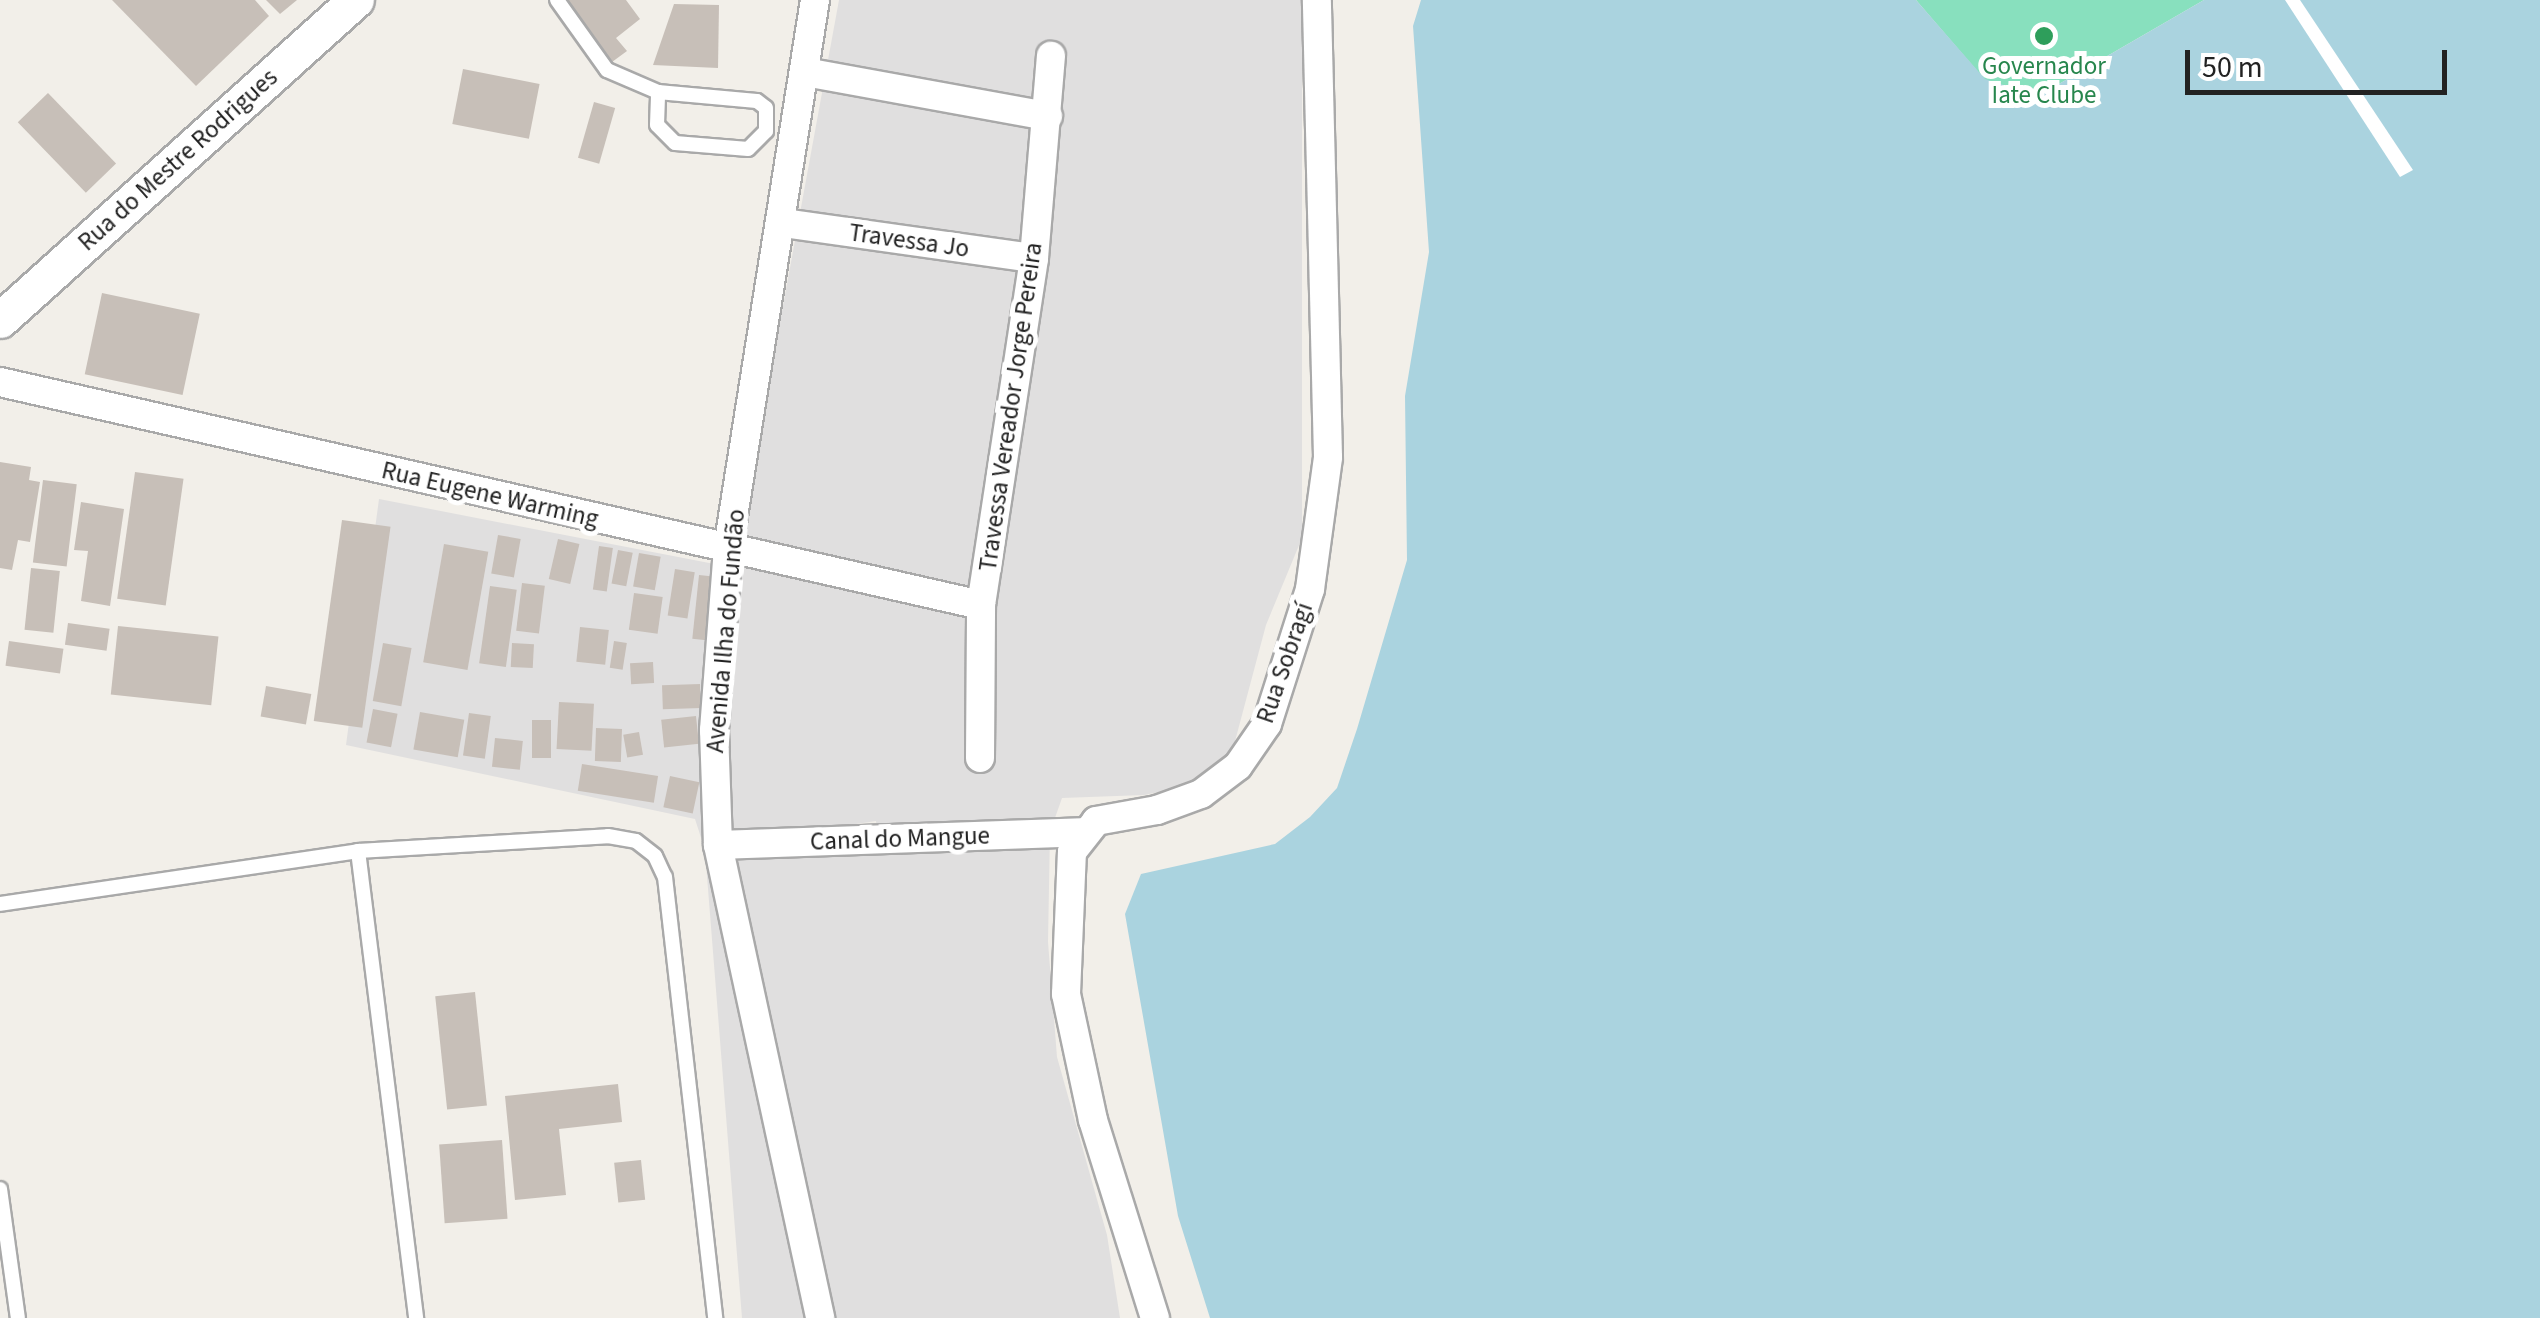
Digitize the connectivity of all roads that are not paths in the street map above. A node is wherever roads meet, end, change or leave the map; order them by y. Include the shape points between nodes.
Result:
1 (356, 0) edge
2 (557, 0) edge
3 (815, 0) edge
4 (1317, 0) edge
5 (1051, 56) dead end
6 (805, 72) junction
7 (658, 92) junction
8 (1048, 116) junction
9 (784, 223) junction
10 (1034, 258) junction
11 (0, 320) edge
12 (0, 382) edge
13 (728, 548) junction
14 (981, 605) junction
15 (980, 758) dead end
16 (1082, 832) junction
17 (718, 846) junction
18 (358, 851) junction
19 (0, 904) edge
20 (0, 1189) edge
21 (18, 1318) edge
22 (416, 1318) edge
23 (715, 1318) edge
24 (820, 1318) edge
25 (1154, 1318) edge

1 - 11 street, Rua do Mestre Rodrigues
2 - 7 lane via 608,70
3 - 6 street, Avenida Ilha do Fundão
4 - 16 street, Rua Sobragí via 1328,456 1310,590 1267,724 1238,766 1201,794 1157,810 1120,812
5 - 8 street, Travessa Vereador Jorge Pereira
6 - 8 street
6 - 9 street, Avenida Ilha do Fundão
7 - 7 lane via 657,125 675,143 748,149 766,130 766,108 757,101
8 - 10 street, Travessa Vereador Jorge Pereira
9 - 10 street, Travessa Jo
9 - 13 street, Avenida Ilha do Fundão
10 - 14 street, Travessa Vereador Jorge Pereira
12 - 13 street, Rua Eugene Warming
13 - 14 street, Rua Eugene Warming
13 - 17 street, Avenida Ilha do Fundão via 714,730
14 - 15 street, Travessa Vereador Jorge Pereira
16 - 17 street, Canal do Mangue
16 - 25 street via 1072,852 1065,917 1066,994 1093,1120
17 - 24 street, Avenida Ilha do Fundão
18 - 19 lane
18 - 22 lane
18 - 23 lane via 608,836 636,840 654,856 665,877
20 - 21 lane

